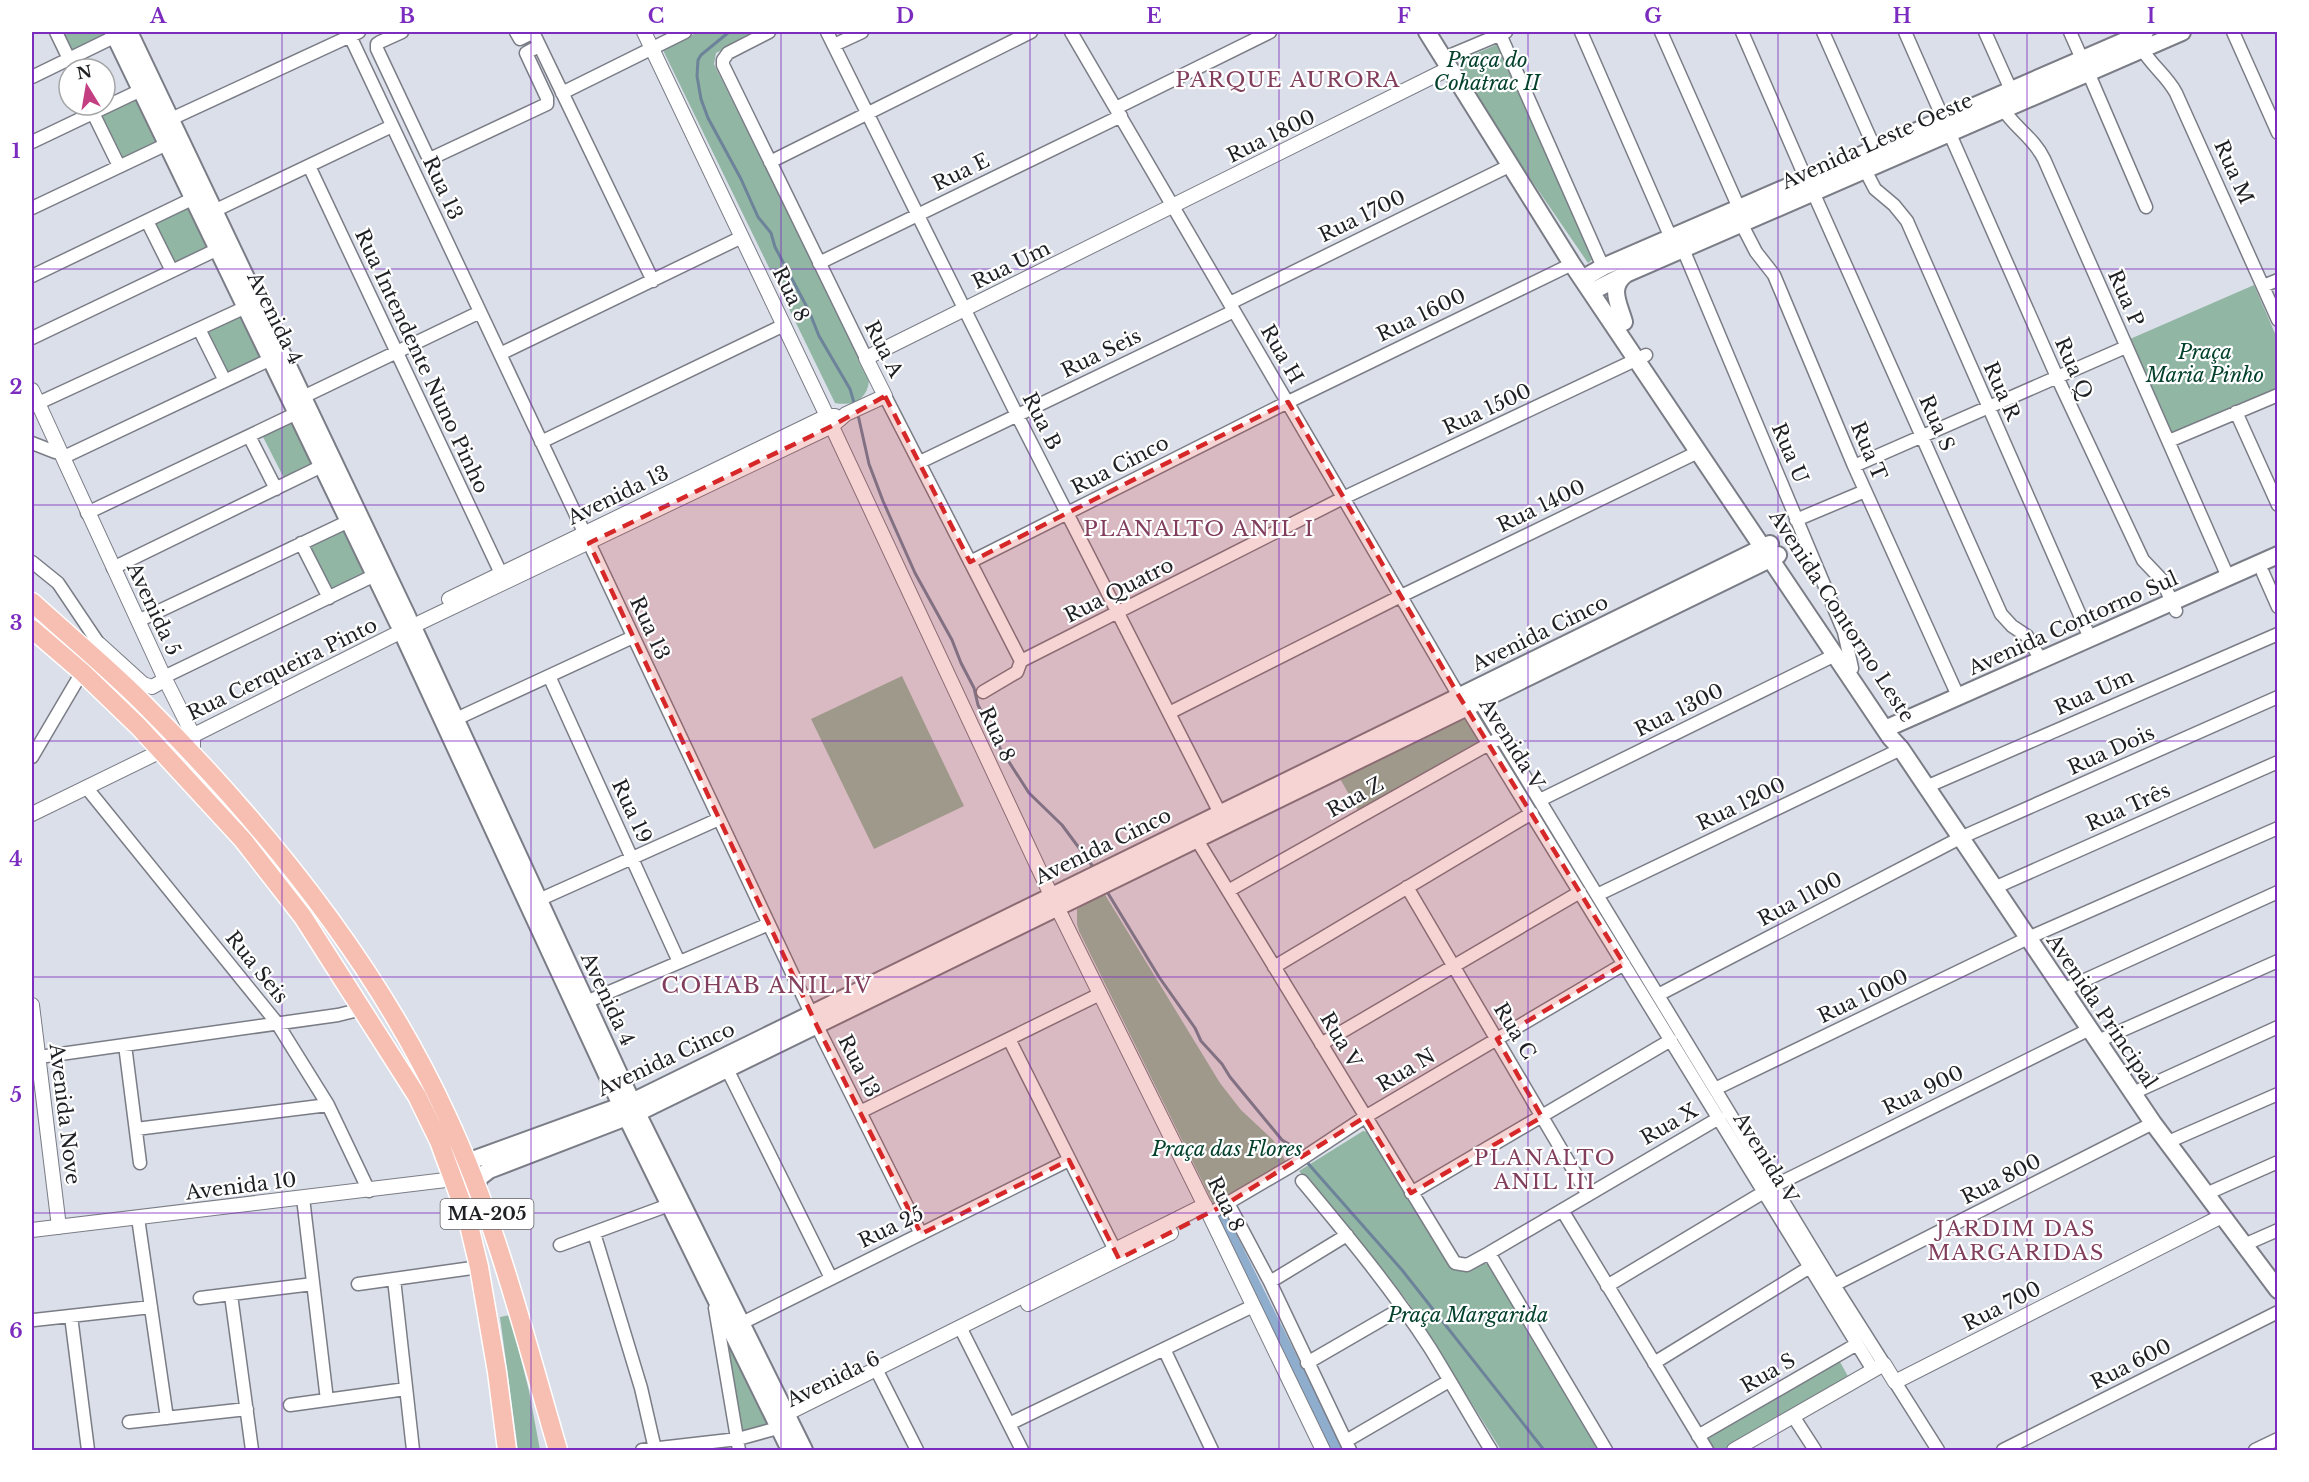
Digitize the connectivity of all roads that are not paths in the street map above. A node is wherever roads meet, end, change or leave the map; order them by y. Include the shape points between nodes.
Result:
1 (56, 32) edge
2 (402, 32) edge
3 (644, 32) edge
4 (685, 32) edge
5 (769, 32) edge
6 (827, 32) edge
7 (862, 32) edge
8 (1031, 32) edge
9 (1071, 32) edge
10 (1270, 32) edge
11 (1426, 32) edge
12 (1502, 32) edge
13 (1581, 32) edge
14 (1661, 32) edge
15 (1742, 32) edge
16 (1823, 32) edge
17 (1905, 32) edge
18 (1985, 32) edge
19 (2070, 32) edge
20 (2145, 32) edge
21 (2182, 32) edge
22 (2233, 32) edge
23 (526, 33) edge
24 (355, 34) edge
25 (124, 35) edge
26 (834, 45) junction
27 (535, 48) dead end
28 (652, 48) junction
29 (2142, 49) junction
30 (68, 57) edge
31 (74, 57) edge
32 (1447, 63) junction
33 (57, 65) edge
34 (2085, 66) junction
35 (32, 77) edge
36 (141, 90) junction
37 (2011, 90) junction
38 (562, 93) junction
39 (117, 101) edge
40 (2003, 109) junction
41 (1118, 112) junction
42 (867, 113) junction
43 (83, 117) edge
44 (95, 117) edge
45 (171, 119) junction
46 (392, 126) junction
47 (1947, 126) junction
48 (2277, 133) edge
49 (32, 142) edge
50 (167, 144) junction
51 (1875, 149) junction
52 (770, 162) junction
53 (185, 165) junction
54 (1511, 165) junction
55 (119, 166) junction
56 (309, 166) junction
57 (1865, 170) junction
58 (1809, 186) junction
59 (194, 198) junction
60 (1173, 206) junction
61 (2146, 207) dead end
62 (32, 208) edge
63 (214, 211) junction
64 (918, 214) junction
65 (1740, 216) junction
66 (147, 221) junction
67 (742, 237) junction
68 (1677, 243) junction
69 (218, 249) junction
70 (819, 262) junction
71 (1572, 264) junction
72 (172, 271) junction
73 (236, 272) junction
74 (1628, 273) junction
75 (32, 276) edge
76 (1594, 280) junction
77 (2277, 280) edge
78 (653, 281) junction
79 (2263, 286) junction
80 (246, 307) junction
81 (1232, 307) junction
82 (964, 309) junction
83 (480, 312) junction
84 (2277, 320) edge
85 (1624, 322) junction
86 (784, 325) junction
87 (199, 329) junction
88 (32, 338) edge
89 (2126, 347) junction
90 (397, 352) junction
91 (500, 354) junction
92 (866, 358) junction
93 (1642, 358) junction
94 (271, 359) junction
95 (2057, 377) junction
96 (288, 379) junction
97 (225, 381) junction
98 (32, 390) edge
99 (2277, 395) edge
100 (885, 396) junction
101 (303, 397) junction
102 (1288, 402) junction
103 (34, 405) edge
104 (1988, 407) junction
105 (2236, 412) junction
106 (297, 413) junction
107 (1017, 416) junction
108 (830, 421) junction
109 (249, 436) junction
110 (1921, 436) junction
111 (2169, 441) junction
112 (541, 442) junction
113 (32, 443) edge
114 (1698, 452) junction
115 (60, 455) junction
116 (920, 462) junction
117 (322, 466) junction
118 (1854, 466) junction
119 (276, 489) junction
120 (1865, 491) junction
121 (342, 492) junction
122 (1343, 498) junction
123 (2277, 505) edge
124 (87, 513) junction
125 (1067, 513) junction
126 (1796, 520) junction
127 (349, 521) junction
128 (586, 538) junction
129 (302, 543) junction
130 (1770, 551) junction
131 (2277, 555) edge
132 (32, 562) edge
133 (970, 562) junction
134 (113, 568) junction
135 (2270, 569) edge
136 (375, 575) junction
137 (502, 577) junction
138 (2228, 577) junction
139 (1401, 596) junction
140 (328, 598) junction
141 (32, 602) edge
142 (2174, 606) junction
143 (2277, 607) edge
144 (1118, 612) junction
145 (138, 621) junction
146 (406, 625) junction
147 (32, 629) edge
148 (2277, 634) edge
149 (633, 637) junction
150 (2091, 638) junction
151 (94, 649) junction
152 (1835, 655) junction
153 (2041, 660) junction
154 (1022, 661) junction
155 (1849, 669) junction
156 (82, 672) junction
157 (549, 676) junction
158 (164, 677) junction
159 (983, 692) dead end
160 (1958, 696) junction
161 (2277, 698) edge
162 (1468, 702) junction
163 (1169, 713) junction
164 (456, 719) junction
165 (1892, 735) junction
166 (1502, 737) junction
167 (186, 738) junction
168 (1490, 744) junction
169 (161, 751) junction
170 (32, 757) edge
171 (2277, 762) edge
172 (86, 787) junction
173 (1926, 787) junction
174 (1539, 800) junction
175 (1532, 813) junction
176 (32, 814) edge
177 (719, 819) junction
178 (1223, 819) junction
179 (2277, 828) edge
180 (1960, 837) junction
181 (1197, 840) junction
182 (632, 858) junction
183 (1124, 867) junction
184 (518, 869) junction
185 (1407, 887) junction
186 (1994, 888) junction
187 (1228, 891) junction
188 (1580, 892) junction
189 (2277, 892) edge
190 (1597, 895) junction
191 (534, 902) junction
192 (1054, 902) junction
193 (769, 924) junction
194 (2028, 938) junction
195 (2277, 961) edge
196 (679, 962) junction
197 (1624, 964) junction
198 (1453, 966) junction
199 (1274, 967) junction
200 (2063, 990) junction
201 (1100, 994) junction
202 (1658, 995) junction
203 (581, 1004) junction
204 (32, 1005) edge
205 (362, 1009) junction
206 (814, 1020) junction
207 (277, 1023) junction
208 (2277, 1028) edge
209 (2094, 1035) junction
210 (1009, 1039) junction
211 (1497, 1039) junction
212 (1671, 1040) junction
213 (1321, 1044) junction
214 (124, 1045) junction
215 (35, 1057) edge
216 (727, 1069) junction
217 (1715, 1089) junction
218 (2133, 1093) junction
219 (2277, 1094) edge
220 (327, 1105) junction
221 (629, 1110) junction
222 (860, 1112) junction
223 (1365, 1117) junction
224 (1542, 1117) junction
225 (1719, 1118) junction
226 (2153, 1123) junction
227 (136, 1129) junction
228 (2168, 1142) junction
229 (1069, 1160) junction
230 (467, 1162) junction
231 (2277, 1162) edge
232 (140, 1163) dead end
233 (454, 1179) junction
234 (1302, 1181) dead end
235 (476, 1186) junction
236 (1769, 1189) junction
237 (369, 1191) junction
238 (1411, 1192) junction
239 (2206, 1194) junction
240 (1588, 1195) junction
241 (303, 1198) junction
242 (1228, 1203) junction
243 (669, 1205) junction
244 (1207, 1210) junction
245 (1562, 1210) junction
246 (2222, 1216) junction
247 (138, 1218) junction
248 (59, 1227) junction
249 (32, 1230) edge
250 (2277, 1230) edge
251 (594, 1233) junction
252 (921, 1234) junction
253 (1347, 1235) junction
254 (560, 1245) dead end
255 (2244, 1245) junction
256 (1489, 1253) junction
257 (1117, 1255) junction
258 (1452, 1260) joint
259 (479, 1267) junction
260 (1810, 1267) junction
261 (831, 1278) junction
262 (394, 1279) junction
263 (1270, 1281) junction
264 (313, 1284) junction
265 (358, 1284) dead end
266 (1834, 1285) junction
267 (1607, 1286) junction
268 (2277, 1290) edge
269 (231, 1294) junction
270 (713, 1294) junction
271 (200, 1298) dead end
272 (1253, 1306) junction
273 (151, 1307) junction
274 (1402, 1308) junction
275 (2277, 1312) edge
276 (71, 1316) junction
277 (34, 1320) dead end
278 (735, 1326) junction
279 (962, 1331) junction
280 (1857, 1344) junction
281 (1164, 1349) junction
282 (1307, 1363) junction
283 (1654, 1363) junction
284 (1879, 1367) junction
285 (878, 1373) junction
286 (1449, 1381) junction
287 (1895, 1382) junction
288 (406, 1389) junction
289 (327, 1400) junction
290 (290, 1405) dead end
291 (247, 1409) junction
292 (1793, 1416) junction
293 (167, 1418) junction
294 (785, 1421) junction
295 (129, 1422) dead end
296 (1009, 1424) junction
297 (1698, 1437) junction
298 (2277, 1439) edge
299 (738, 1445) edge
300 (1348, 1446) edge
301 (655, 1449) junction
302 (88, 1450) edge
303 (252, 1450) edge
304 (413, 1450) edge
305 (507, 1450) edge
306 (558, 1450) edge
307 (642, 1450) edge
308 (790, 1450) edge
309 (804, 1450) edge
310 (917, 1450) edge
311 (1022, 1450) edge
312 (1212, 1450) edge
313 (1323, 1450) edge
314 (1491, 1450) edge
315 (1606, 1450) edge
316 (1707, 1450) edge
317 (1734, 1450) edge
318 (1815, 1450) edge
319 (1938, 1450) edge
320 (2003, 1450) edge
321 (2255, 1450) edge

1 - 30 street
2 - 27 street via 380,42 376,49 427,155 432,158 545,106 547,98 526,53
3 - 28 street, Rua 8
4 - 28 street
5 - 52 street, Rua A via 728,53 723,65
6 - 26 street, Rua B
7 - 26 street
8 - 42 street
9 - 41 street, Rua H
10 - 41 street, Rua E
11 - 32 main road, Avenida Contorno Leste
12 - 32 street
12 - 76 street
13 - 68 street, Rua U
14 - 65 street
15 - 58 street, Rua S
16 - 51 street
17 - 47 street, Rua Q
18 - 37 street
19 - 34 street
20 - 34 main road, Avenida Leste Oeste
21 - 29 main road, Avenida Leste Oeste
22 - 48 street
23 - 38 street
24 - 45 street
24 - 46 street, Rua 13
25 - 31 street
25 - 36 main road, Avenida 4
25 - 45 main road, Avenida 4
26 - 42 street, Rua B
28 - 38 street
28 - 67 street, Rua 8
29 - 34 main road, Avenida Leste Oeste
29 - 79 street, Rua M via 2170,81
32 - 54 main road, Avenida Contorno Leste
32 - 60 street, Rua 1800
33 - 35 street
34 - 37 main road, Avenida Leste Oeste
34 - 40 main road, Avenida Leste Oeste
34 - 61 street
36 - 39 street
36 - 50 main road, Avenida 4
37 - 47 main road, Avenida Leste Oeste
38 - 78 street
40 - 47 main road, Avenida Leste Oeste
40 - 89 street, Rua P via 2034,142 2044,159
41 - 60 street, Rua H
41 - 64 street, Rua E
42 - 52 street
42 - 64 street, Rua B
43 - 49 street
44 - 55 street
45 - 53 main road, Avenida 4
46 - 56 street
46 - 83 street, Rua 13
47 - 51 main road, Avenida Leste Oeste
47 - 57 main road, Avenida Leste Oeste
47 - 95 street, Rua Q
50 - 53 main road, Avenida 4
50 - 55 street
51 - 58 main road, Avenida Leste Oeste
52 - 70 street, Rua A
53 - 59 main road, Avenida 4
53 - 63 main road, Avenida 4
54 - 71 main road, Avenida Contorno Leste
54 - 76 main road, Avenida Contorno Leste
54 - 81 street, Rua 1700
55 - 62 street
56 - 63 street
56 - 90 street, Rua Intendente Nuno Pinho
57 - 58 main road, Avenida Leste Oeste
57 - 104 street, Rua R via 1875,189 1907,221
58 - 65 main road, Avenida Leste Oeste
58 - 110 street, Rua S
59 - 66 street
59 - 69 main road, Avenida 4
60 - 81 street, Rua H
60 - 82 street, Rua Um
63 - 73 main road, Avenida 4
64 - 70 street, Rua E
64 - 82 street, Rua B
65 - 68 main road, Avenida Leste Oeste
65 - 118 street, Rua T via 1756,252 1774,274
66 - 72 street
66 - 75 street
67 - 78 street
67 - 86 street, Rua 8
68 - 74 main road, Avenida Leste Oeste
68 - 76 main road, Avenida Leste Oeste
68 - 126 street, Rua U
69 - 72 street
69 - 73 main road, Avenida 4
70 - 92 street, Rua A
71 - 76 main road, Avenida Contorno Leste
71 - 102 street, Rua 1600
72 - 88 street
73 - 80 main road, Avenida 4
73 - 96 main road, Avenida 4
74 - 76 main road, Avenida Leste Oeste
74 - 85 main road via 1615,289
76 - 85 main road, Avenida Contorno Leste
76 - 93 main road, Avenida Contorno Leste
77 - 79 street
78 - 91 street
79 - 84 street, Rua M
80 - 87 street
80 - 94 main road, Avenida 4
81 - 102 street, Rua H
81 - 107 street, Rua Seis
82 - 92 street, Rua Um
82 - 107 street, Rua B
83 - 90 street
83 - 91 street, Rua 13
85 - 93 main road, Avenida Contorno Leste
86 - 108 street, Rua 8
86 - 112 street
87 - 97 street
87 - 103 street
89 - 95 street
89 - 111 street, Rua P
90 - 101 street
90 - 137 street, Rua Intendente Nuno Pinho
91 - 112 street, Rua 13
92 - 100 street, Rua A
93 - 114 main road, Avenida Contorno Leste
93 - 122 street, Rua 1500
93 - 130 main road, Avenida Contorno Leste
94 - 96 main road, Avenida 4
94 - 97 street
95 - 104 street
95 - 142 street, Rua Q via 2143,560 2162,580
96 - 101 main road, Avenida 4
96 - 106 main road, Avenida 4
97 - 115 street
98 - 103 street, Avenida 5
99 - 105 street
100 - 108 street, Avenida 13
100 - 116 street, Rua A
101 - 121 main road, Avenida 4
102 - 122 street, Rua H
102 - 125 street, Rua Cinco
103 - 115 street, Avenida 5
104 - 110 street
104 - 150 street, Rua R
105 - 111 street
105 - 123 street
106 - 109 street
106 - 117 main road, Avenida 4
107 - 116 street, Rua Seis
107 - 125 street, Rua B
108 - 128 street, Avenida 13
108 - 192 street, Rua 8
109 - 119 street
109 - 124 street
110 - 118 street
110 - 153 street, Rua S via 2001,614 2027,636
111 - 138 street, Rua P
112 - 128 street, Rua 13
113 - 115 street
114 - 130 main road, Avenida Contorno Leste
114 - 139 street, Rua 1400
115 - 124 street, Avenida 5
116 - 133 street, Rua A
117 - 119 street
117 - 121 main road, Avenida 4
118 - 120 street, Rua T
119 - 134 street
120 - 126 street
120 - 160 street, Rua T
121 - 127 main road, Avenida 4
121 - 146 main road, Avenida 4
122 - 139 street, Rua H
122 - 144 street, Rua Quatro
124 - 134 street, Avenida 5
125 - 133 street, Rua Cinco
125 - 144 street, Rua B
126 - 155 street, Rua U via 1844,632
127 - 129 street
127 - 136 main road, Avenida 4
128 - 137 street, Avenida 13
128 - 149 street, Rua 13
129 - 140 street
129 - 145 street
130 - 152 main road, Avenida Contorno Leste
130 - 155 main road, Avenida Contorno Leste
130 - 162 main road, Avenida Cinco
131 - 138 main road, Avenida Contorno Sul
132 - 151 street via 58,583
133 - 154 street, Rua A
134 - 145 street, Avenida 5
135 - 142 main road, Avenida Contorno Sul
135 - 143 street
136 - 140 street
136 - 146 main road, Avenida 4
137 - 146 street, Avenida 13
138 - 142 main road, Avenida Contorno Sul
139 - 162 street, Rua H
139 - 163 street
140 - 158 street
141 - 151 main road
142 - 150 main road, Avenida Contorno Sul
142 - 165 main road, Avenida Contorno Sul
144 - 154 street, Rua Quatro
144 - 163 street, Rua B
145 - 158 street, Avenida 5
146 - 164 main road, Avenida 4
146 - 167 street, Rua Cerqueira Pinto
146 - 184 main road, Avenida 4
147 - 156 main road
148 - 173 street, Rua Um
149 - 157 street
149 - 177 street, Rua 13
150 - 153 main road, Avenida Contorno Sul
151 - 158 street via 143,684 152,687
151 - 167 main road via 141,700
152 - 155 main road, Avenida Contorno Leste
152 - 174 street, Rua 1300
153 - 160 main road, Avenida Contorno Sul
154 - 159 street, Rua Quatro via 1017,672
155 - 165 main road, Avenida Contorno Leste
156 - 169 main road
156 - 170 street
157 - 164 street
157 - 182 street, Rua 19
158 - 167 street, Avenida 5
160 - 165 main road, Avenida Contorno Sul
161 - 180 street, Rua Dois
162 - 166 street, Avenida V
162 - 168 street, Avenida V
162 - 178 main road, Avenida Cinco
163 - 178 street, Rua B
164 - 184 main road, Avenida 4
165 - 173 main road, Avenida Principal
165 - 190 street, Rua 1200
166 - 168 street, Rua Z
166 - 174 street, Avenida V
167 - 230 main road via 194,757 231,795 312,895 383,998 447,1115
168 - 175 street, Avenida V
168 - 187 street, Rua Z
169 - 172 street
169 - 205 main road via 243,840 296,909
171 - 186 street, Rua Três
172 - 176 street
172 - 207 street, Rua Seis
173 - 180 main road, Avenida Principal
174 - 190 street, Avenida V
175 - 185 street
175 - 188 street, Avenida V
177 - 182 street
177 - 193 street, Rua 13
178 - 181 main road, Avenida Cinco
178 - 183 main road, Avenida Cinco
179 - 194 street
180 - 186 main road, Avenida Principal
180 - 202 street, Rua 1100
181 - 183 main road, Avenida Cinco
181 - 187 street, Rua V
182 - 191 street
182 - 196 street, Rua 19
183 - 192 main road, Avenida Cinco
184 - 191 main road, Avenida 4
185 - 198 street, Rua C
185 - 199 street
186 - 194 main road, Avenida Principal
187 - 199 street, Rua V
188 - 197 street, Avenida V
188 - 198 street
189 - 200 street
190 - 202 street, Avenida V
191 - 203 main road, Avenida 4
192 - 201 street, Rua 8
192 - 206 main road, Avenida Cinco
193 - 196 street
193 - 206 street, Rua 13
194 - 200 main road, Avenida Principal
194 - 217 street, Rua 1000
195 - 209 street
196 - 203 street
197 - 211 street, Rua N
197 - 212 street, Avenida V
198 - 211 street, Rua C
198 - 213 street
199 - 213 street, Rua V
200 - 209 main road, Avenida Principal
201 - 210 street
201 - 244 street, Rua 8
202 - 217 street, Avenida V
203 - 221 main road, Avenida 4
204 - 215 street, Avenida Nove
205 - 207 street
205 - 233 main road via 417,1096
206 - 216 main road, Avenida Cinco
206 - 221 main road, Avenida Cinco
206 - 222 street, Rua 13
207 - 214 street
207 - 220 street, Rua Seis
208 - 218 street
209 - 218 main road, Avenida Principal
209 - 236 street, Rua 900
210 - 222 street
210 - 229 street
211 - 223 street, Rua N
211 - 224 street, Rua C
212 - 224 street
212 - 225 street, Avenida V
213 - 223 street, Rua V
214 - 215 street
214 - 227 street
215 - 248 street, Avenida Nove
216 - 221 main road, Avenida Cinco
216 - 261 street
217 - 236 street, Avenida V
218 - 226 main road, Avenida Principal
219 - 228 street
220 - 227 street
220 - 237 street, Rua Seis
221 - 230 main road, Avenida Cinco
221 - 235 main road, Avenida Cinco via 489,1170
221 - 243 main road, Avenida 4
221 - 278 main road, Avenida 4
222 - 252 street, Rua 13
223 - 238 street, Rua V
223 - 242 street, Rua N
224 - 238 street
224 - 240 street, Rua C
225 - 236 street, Avenida V
225 - 240 street, Rua X
226 - 228 main road, Avenida Principal
226 - 266 street, Rua 800
227 - 232 street
228 - 239 main road, Avenida Principal
229 - 252 street, Rua 25
229 - 257 street
230 - 233 main road
230 - 235 main road, MA-205
231 - 239 street
233 - 237 street, Avenida 10
233 - 259 main road
234 - 253 street
235 - 306 main road, MA-205
236 - 260 street, Avenida V
236 - 266 street, Avenida V
236 - 267 street
237 - 241 street, Avenida 10
238 - 258 street, Rua V
239 - 246 main road, Avenida Principal
240 - 245 street, Rua X
241 - 247 street, Avenida 10
241 - 264 street
242 - 244 street, Rua N
242 - 263 street
243 - 251 street
243 - 270 main road, Avenida 4
244 - 257 street, Avenida 6
244 - 272 street, Rua 8
245 - 256 street, Rua X
245 - 267 street
246 - 255 main road, Avenida Principal
246 - 287 street, Rua 700
247 - 248 street, Avenida 10
247 - 273 street
248 - 249 street, Avenida 10
250 - 255 street
251 - 254 street
251 - 301 street via 641,1388
252 - 261 street, Rua 25
253 - 263 street
253 - 274 street
255 - 268 main road, Avenida Principal
256 - 258 street, Rua X via 1467,1264
256 - 315 street
257 - 279 street, Avenida 6
259 - 262 street
259 - 305 main road
260 - 280 street, Avenida V
260 - 283 street
261 - 278 street, Rua 25
262 - 265 street
262 - 288 street
263 - 282 street
264 - 269 street
264 - 289 street
266 - 284 street, Avenida V
267 - 283 street
269 - 271 street
269 - 291 street
270 - 278 main road, Avenida 4
270 - 299 street
272 - 281 street
272 - 313 street, Rua 8
273 - 276 street
273 - 293 street
274 - 282 street
274 - 286 street
275 - 320 street, Rua 600
276 - 277 street
276 - 302 street
278 - 294 main road, Avenida 4
279 - 285 street, Avenida 6
279 - 296 street
280 - 284 street, Avenida V
280 - 297 street, Rua S
281 - 296 street
281 - 312 street
282 - 300 street
283 - 297 street
284 - 287 street
284 - 292 street
285 - 294 street, Avenida 6
285 - 310 street
286 - 300 street
286 - 314 street
287 - 319 street
288 - 289 street
288 - 304 street
289 - 290 street
291 - 293 street
291 - 303 street
292 - 317 street
292 - 318 street
293 - 295 street
294 - 299 street
294 - 308 main road, Avenida 4
294 - 309 main road, Avenida 4
296 - 311 street
297 - 316 street
298 - 321 street
299 - 301 street
301 - 307 street

